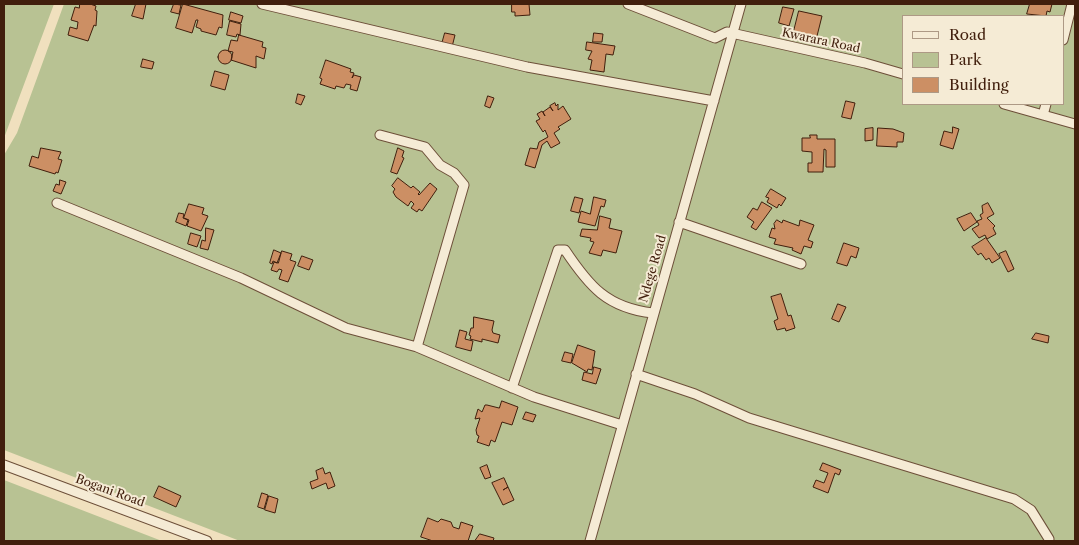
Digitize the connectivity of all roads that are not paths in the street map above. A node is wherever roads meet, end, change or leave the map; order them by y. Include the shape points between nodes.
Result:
1 (262, 4) edge
2 (628, 4) edge
3 (742, 4) edge
4 (1072, 4) edge
5 (733, 35) junction
6 (1064, 36) edge
7 (902, 74) edge
8 (714, 102) junction
9 (1008, 105) edge
10 (1046, 105) edge
11 (1043, 115) junction
12 (1075, 124) edge
13 (380, 135) dead end
14 (57, 203) dead end
15 (679, 222) junction
16 (801, 264) dead end
17 (653, 313) junction
18 (418, 347) junction
19 (636, 374) junction
20 (512, 388) junction
21 (622, 425) junction
22 (4, 465) edge
23 (187, 538) edge
24 (1049, 539) dead end
25 (207, 541) edge
26 (590, 541) edge

1 - 8 street via 527,67
2 - 5 street, Kwarara Road via 714,38 727,32
3 - 5 street, Ndege Road
4 - 6 street
5 - 7 street, Kwarara Road
5 - 8 street, Ndege Road
8 - 15 street, Ndege Road
9 - 11 street
10 - 11 street
11 - 12 street
13 - 18 street via 426,147 440,165 454,172 464,185
14 - 18 street via 241,278 346,328
15 - 16 street
15 - 17 street, Ndege Road
17 - 19 street, Ndege Road
17 - 20 street via 641,312 602,296 565,250 558,250
18 - 20 street
19 - 21 street, Ndege Road
19 - 24 street via 695,394 748,418 1014,499 1031,510
20 - 21 street
21 - 26 street, Ndege Road
22 - 23 street, Bogani Road
23 - 25 street, Bogani Road

